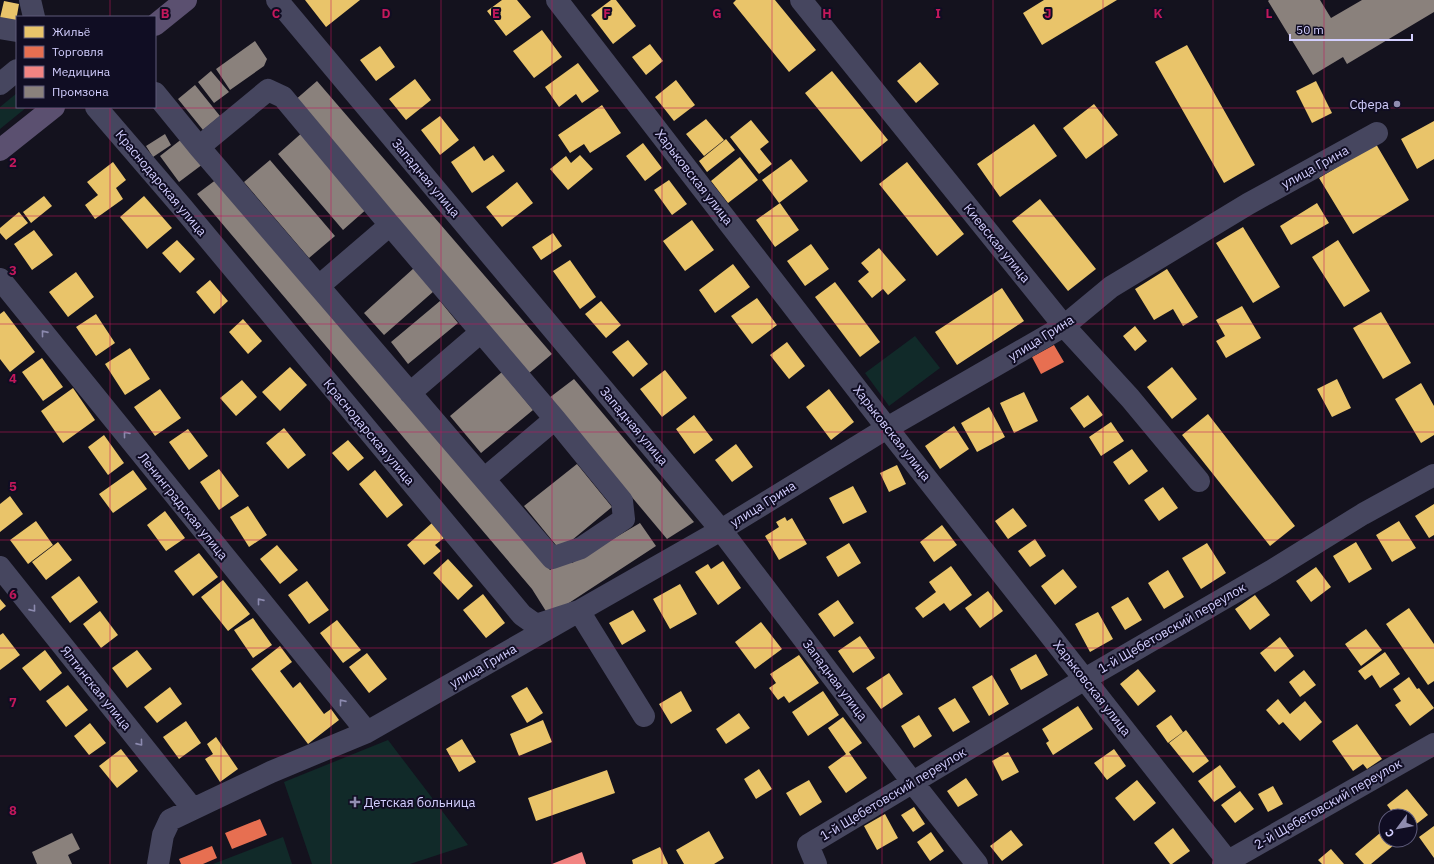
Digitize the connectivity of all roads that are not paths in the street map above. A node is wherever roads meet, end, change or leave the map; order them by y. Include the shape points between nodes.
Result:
1 (30, 0) edge
2 (186, 0) edge
3 (277, 0) edge
4 (557, 0) edge
5 (802, 0) edge
6 (34, 16) edge
7 (156, 24) edge
8 (0, 28) edge
9 (16, 31) edge
10 (16, 71) edge
11 (0, 84) edge
12 (156, 93) edge
13 (53, 108) edge
14 (97, 108) edge
15 (1377, 133) dead end
16 (199, 147) junction
17 (0, 150) edge
18 (390, 224) junction
19 (0, 279) edge
20 (319, 286) junction
21 (1064, 326) junction
22 (481, 332) junction
23 (410, 393) junction
24 (554, 419) junction
25 (887, 428) junction
26 (1434, 475) edge
27 (484, 478) junction
28 (1200, 481) dead end
29 (721, 530) junction
30 (0, 567) edge
31 (579, 611) junction
32 (1085, 679) junction
33 (644, 716) dead end
34 (367, 732) junction
35 (1434, 744) edge
36 (913, 783) junction
37 (192, 809) junction
38 (812, 855) edge
39 (1227, 863) edge
40 (158, 864) edge
41 (977, 864) edge

1 - 6 street
2 - 7 main road
3 - 29 street, Западная улица
4 - 25 street, Харьковская улица
5 - 21 street, Киевская улица
8 - 9 street
10 - 11 street
12 - 16 street
13 - 17 main road
14 - 31 street, Краснодарская улица via 522,615 536,625
15 - 21 street, улица Грина via 1248,204 1111,287
16 - 18 street via 268,90 283,97
16 - 20 street
18 - 20 street
18 - 22 street
34 -> 19 street, Ленинградская улица
20 - 23 street
21 - 25 street, улица Грина
21 - 28 street, Киевская улица via 1130,398
22 - 23 street
22 - 24 street
23 - 27 street
24 - 27 street
24 - 27 street via 622,501 624,519 580,548 552,558
25 - 29 street, улица Грина
25 - 32 street, Харьковская улица
26 - 32 street, 1-й Щебетовский переулок via 1363,514 1271,571
29 - 31 street, улица Грина
29 - 36 street, Западная улица
30 -> 37 street, Ялтинская улица
31 - 33 street
31 - 34 street, улица Грина
32 - 36 street, 1-й Щебетовский переулок
32 - 39 street, Харьковская улица
34 - 37 street, улица Грина via 271,772
35 - 39 street, 2-й Щебетовский переулок
36 - 38 street, 1-й Щебетовский переулок
36 - 41 street, Западная улица
37 - 40 street, улица Грина via 170,820 163,835

